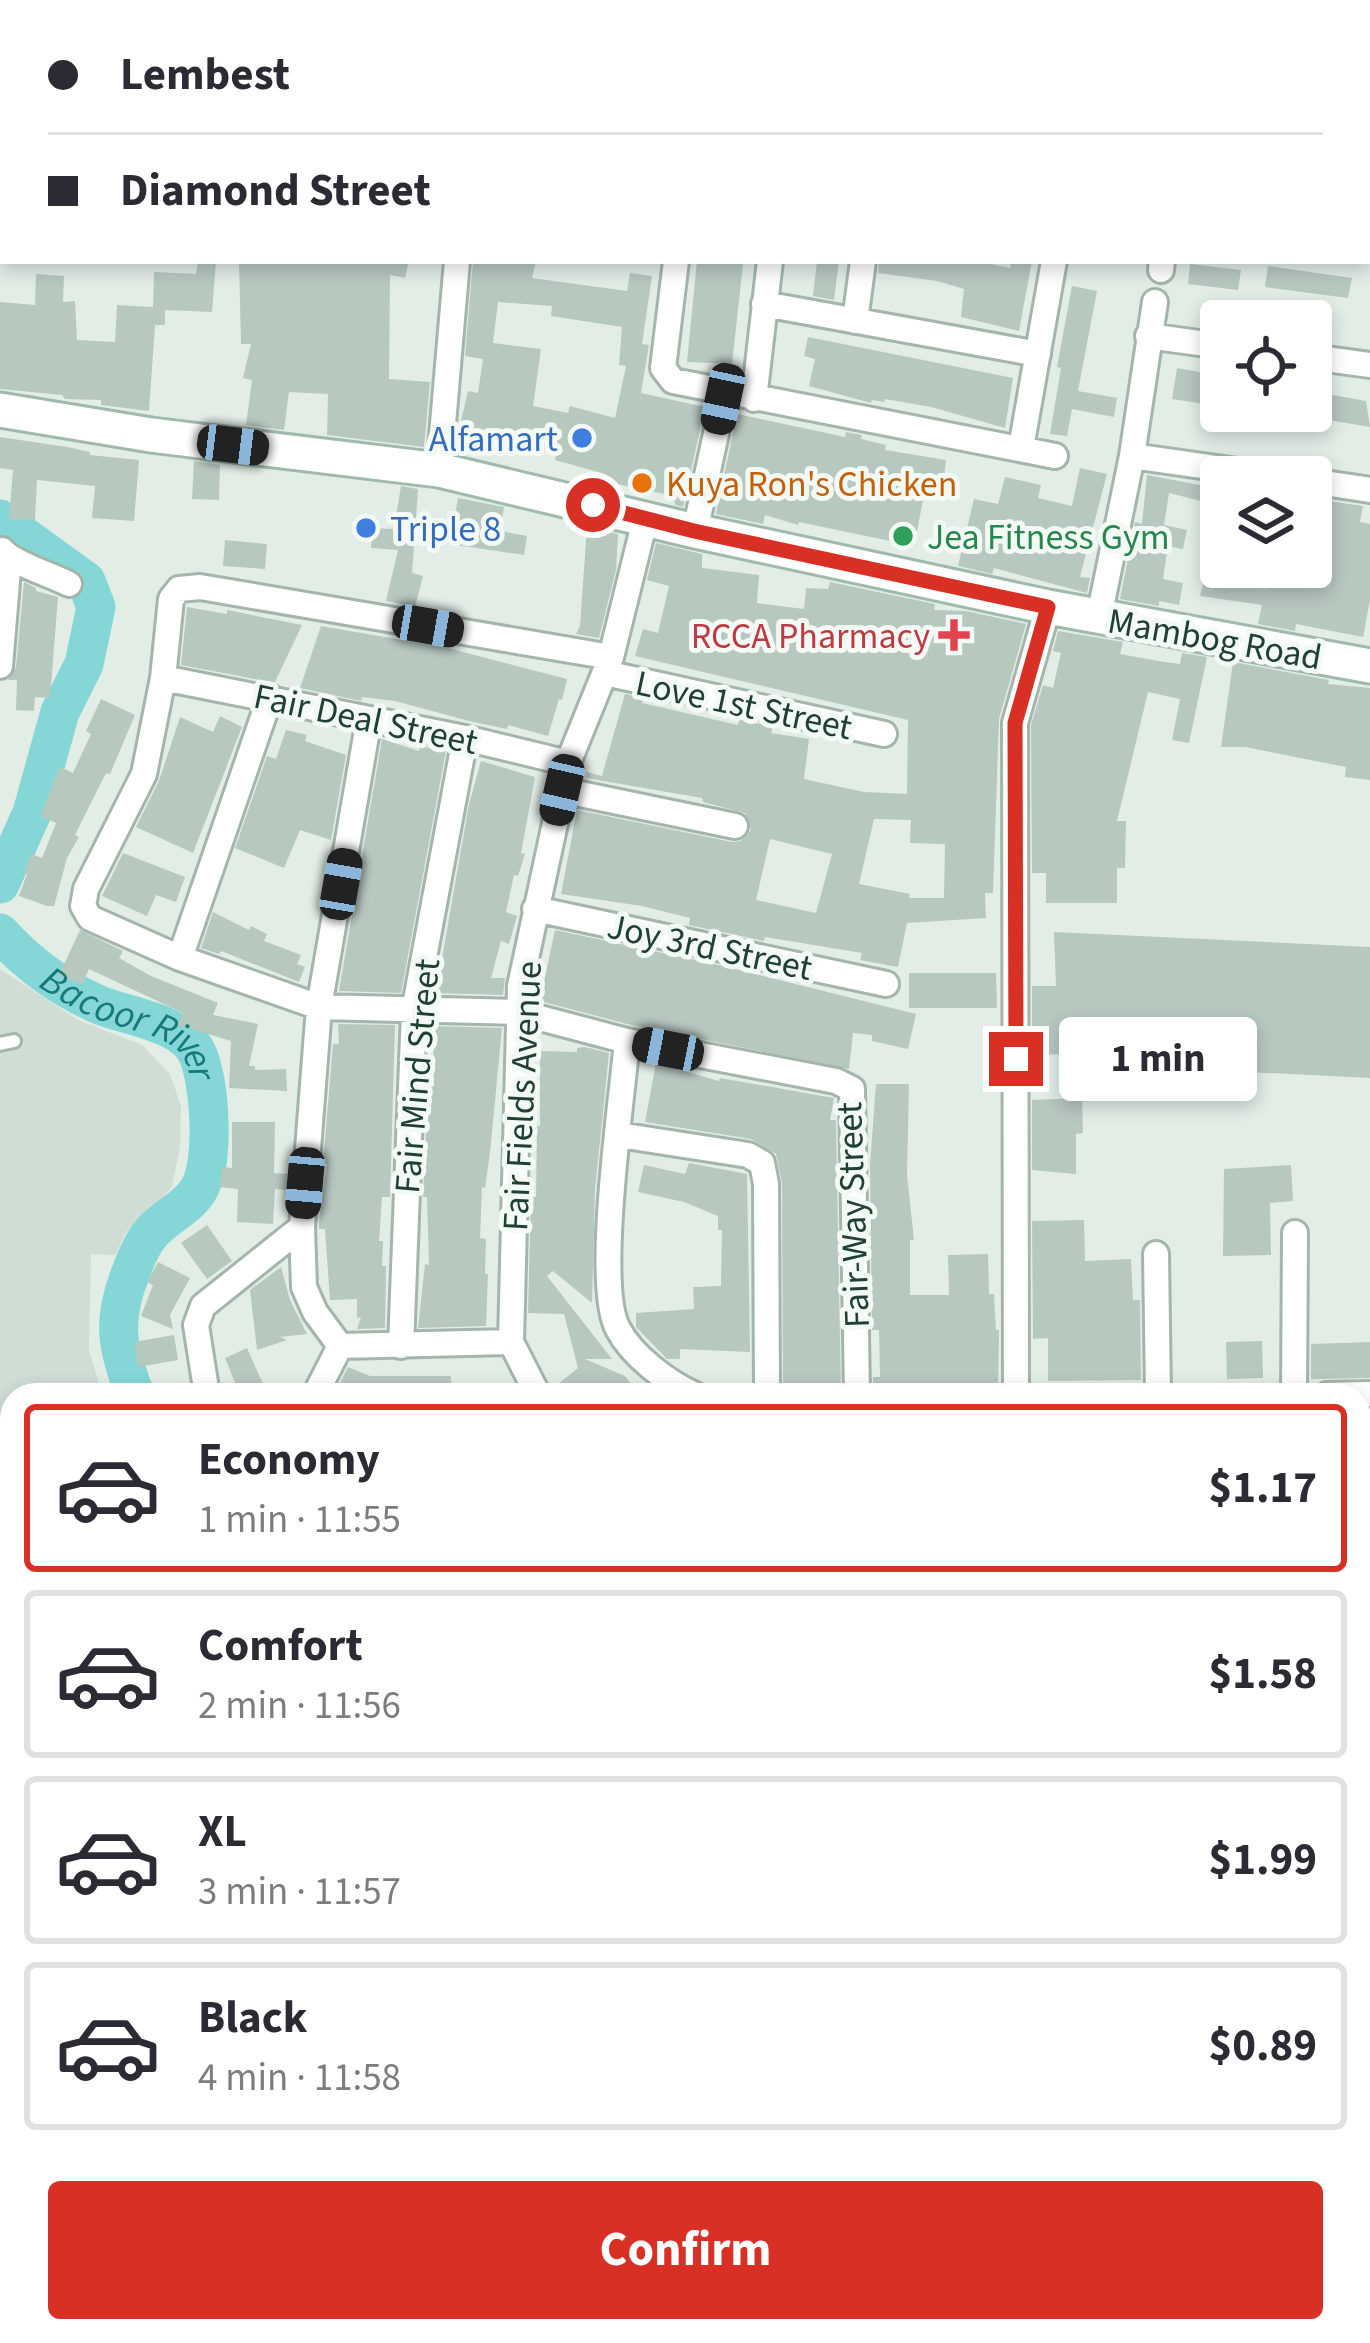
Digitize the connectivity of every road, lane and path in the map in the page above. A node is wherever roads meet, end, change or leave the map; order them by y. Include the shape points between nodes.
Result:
1 (457, 264) edge
2 (676, 264) edge
3 (770, 264) edge
4 (863, 264) edge
5 (1053, 264) edge
6 (1155, 302) dead end
7 (764, 304) junction
8 (855, 321) junction
9 (1148, 336) junction
10 (1200, 343) edge
11 (1038, 354) junction
12 (1332, 360) edge
13 (1370, 365) edge
14 (725, 392) junction
15 (754, 399) junction
16 (0, 410) edge
17 (1022, 448) junction
18 (1055, 456) dead end
19 (1132, 456) junction
20 (1200, 466) edge
21 (439, 470) junction
22 (1332, 485) edge
23 (1370, 490) edge
24 (645, 520) junction
25 (694, 531) junction
26 (5, 553) edge
27 (69, 584) dead end
28 (1048, 607) junction
29 (1099, 617) junction
30 (608, 665) junction
31 (0, 666) edge
32 (1370, 666) edge
33 (163, 678) junction
34 (270, 698) junction
35 (369, 719) junction
36 (884, 734) dead end
37 (465, 738) junction
38 (568, 763) junction
39 (562, 790) junction
40 (735, 826) dead end
41 (535, 909) junction
42 (180, 958) junction
43 (886, 984) dead end
44 (320, 1007) junction
45 (414, 1011) junction
46 (517, 1012) junction
47 (627, 1041) junction
48 (620, 1136) junction
49 (302, 1227) junction
50 (1295, 1233) dead end
51 (1156, 1254) dead end
52 (512, 1342) junction
53 (340, 1346) junction
54 (401, 1346) junction
55 (205, 1383) edge
56 (321, 1383) edge
57 (532, 1383) edge
58 (667, 1383) edge
59 (767, 1383) edge
60 (857, 1383) edge
61 (1016, 1383) edge
62 (1158, 1383) edge
63 (1294, 1383) edge

1 - 21 street
2 - 14 street via 663,368 673,381
3 - 7 street
4 - 8 street
5 - 11 street
6 - 9 street
7 - 8 street
7 - 15 street
8 - 11 street
9 - 10 street
9 - 19 street
11 - 17 street
12 - 13 street
14 - 15 street
14 - 25 street
15 - 17 street
16 - 21 main road, Mambog Road
17 - 18 street
19 - 20 street
19 - 29 street
21 - 24 main road, Mambog Road
22 - 23 street
24 - 25 main road, Mambog Road
24 - 30 street, Fair Fields Avenue
25 - 28 main road, Mambog Road
26 - 27 street
26 - 31 street
28 - 29 main road, Mambog Road
28 - 61 street via 1015,723
29 - 32 main road, Mambog Road
30 - 33 street, Love 1st Street via 200,586 171,599
30 - 36 street, Love 1st Street
30 - 38 street, Fair Fields Avenue
33 - 34 street, Fair Deal Street
33 - 42 street, Fair-Way Street via 144,775 83,906 90,918
34 - 35 street, Fair Deal Street
34 - 42 street
35 - 37 street, Fair Deal Street
35 - 44 street
37 - 38 street, Fair Deal Street
37 - 45 street, Fair Mind Street
38 - 39 street, Fair Fields Avenue
39 - 40 street
39 - 41 street, Fair Fields Avenue
41 - 43 street, Joy 3rd Street
41 - 46 street, Fair Fields Avenue
42 - 44 street, Fair-Way Street
44 - 45 street, Fair-Way Street
44 - 49 street
45 - 46 street, Fair-Way Street
45 - 54 street, Fair Mind Street
46 - 47 street, Fair-Way Street
46 - 52 street, Fair Fields Avenue
47 - 48 street
47 - 60 street, Fair-Way Street via 852,1089
48 - 58 street via 607,1264 617,1328
48 - 59 street via 762,1163
49 - 53 street via 304,1287
49 - 55 street via 203,1306 196,1325
50 - 63 street
51 - 62 street
52 - 54 street
52 - 57 street, Fair Fields Avenue
53 - 54 street
53 - 56 street

